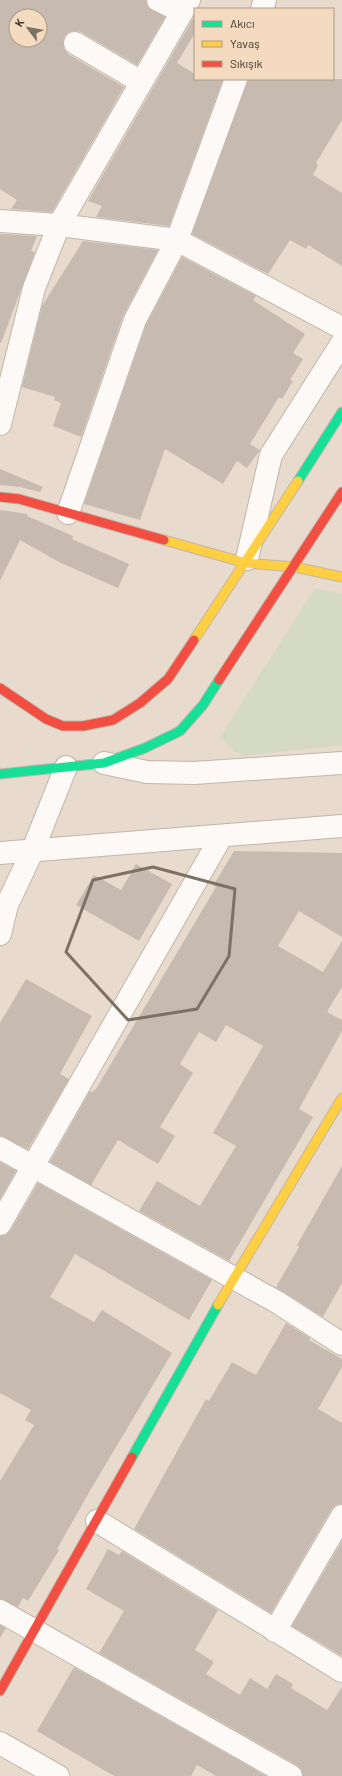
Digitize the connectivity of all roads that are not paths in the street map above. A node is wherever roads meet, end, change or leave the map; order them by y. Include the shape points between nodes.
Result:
1 (158, 0) edge
2 (185, 6) edge
3 (75, 43) dead end
4 (236, 80) edge
5 (141, 82) junction
6 (0, 221) edge
7 (59, 225) junction
8 (177, 240) junction
9 (342, 328) edge
10 (342, 343) edge
11 (342, 412) edge
12 (0, 424) edge
13 (342, 492) edge
14 (0, 497) edge
15 (68, 513) junction
16 (246, 563) junction
17 (295, 568) junction
18 (342, 578) edge
19 (0, 688) edge
20 (104, 763) junction
21 (342, 763) edge
22 (0, 774) edge
23 (63, 776) junction
24 (342, 826) edge
25 (221, 837) junction
26 (36, 844) junction
27 (0, 853) edge
28 (0, 934) edge
29 (342, 1098) edge
30 (0, 1148) edge
31 (33, 1166) junction
32 (0, 1224) edge
33 (234, 1277) junction
34 (342, 1344) edge
35 (342, 1516) edge
36 (97, 1521) junction
37 (0, 1611) edge
38 (275, 1631) junction
39 (34, 1632) junction
40 (342, 1671) edge
41 (0, 1691) edge
42 (0, 1743) edge
43 (58, 1776) edge
44 (291, 1776) edge

1 - 2 street
2 - 5 street
3 - 5 street
4 - 8 street
5 - 7 street
6 - 7 street
7 - 8 street
7 - 12 street via 34,288
8 - 9 street
8 - 15 street via 135,320
10 - 16 street via 271,455
11 - 16 street
13 - 17 street
14 - 15 street via 19,499
15 - 16 street
16 - 17 street
16 - 19 street via 168,679 140,703 113,720 83,726 63,726 46,719
17 - 18 street
17 - 20 street via 203,706 180,730 145,748
20 - 21 street via 147,772 194,773
20 - 23 street
22 - 23 street
23 - 26 street
24 - 25 street
25 - 26 street
25 - 31 street
26 - 27 street
26 - 28 street via 7,905
29 - 33 street
30 - 31 street
31 - 32 street
31 - 33 street
33 - 34 street
33 - 36 street
35 - 38 street
36 - 38 street
36 - 39 street
37 - 39 street
38 - 40 street
39 - 41 street
39 - 44 street
42 - 43 street

